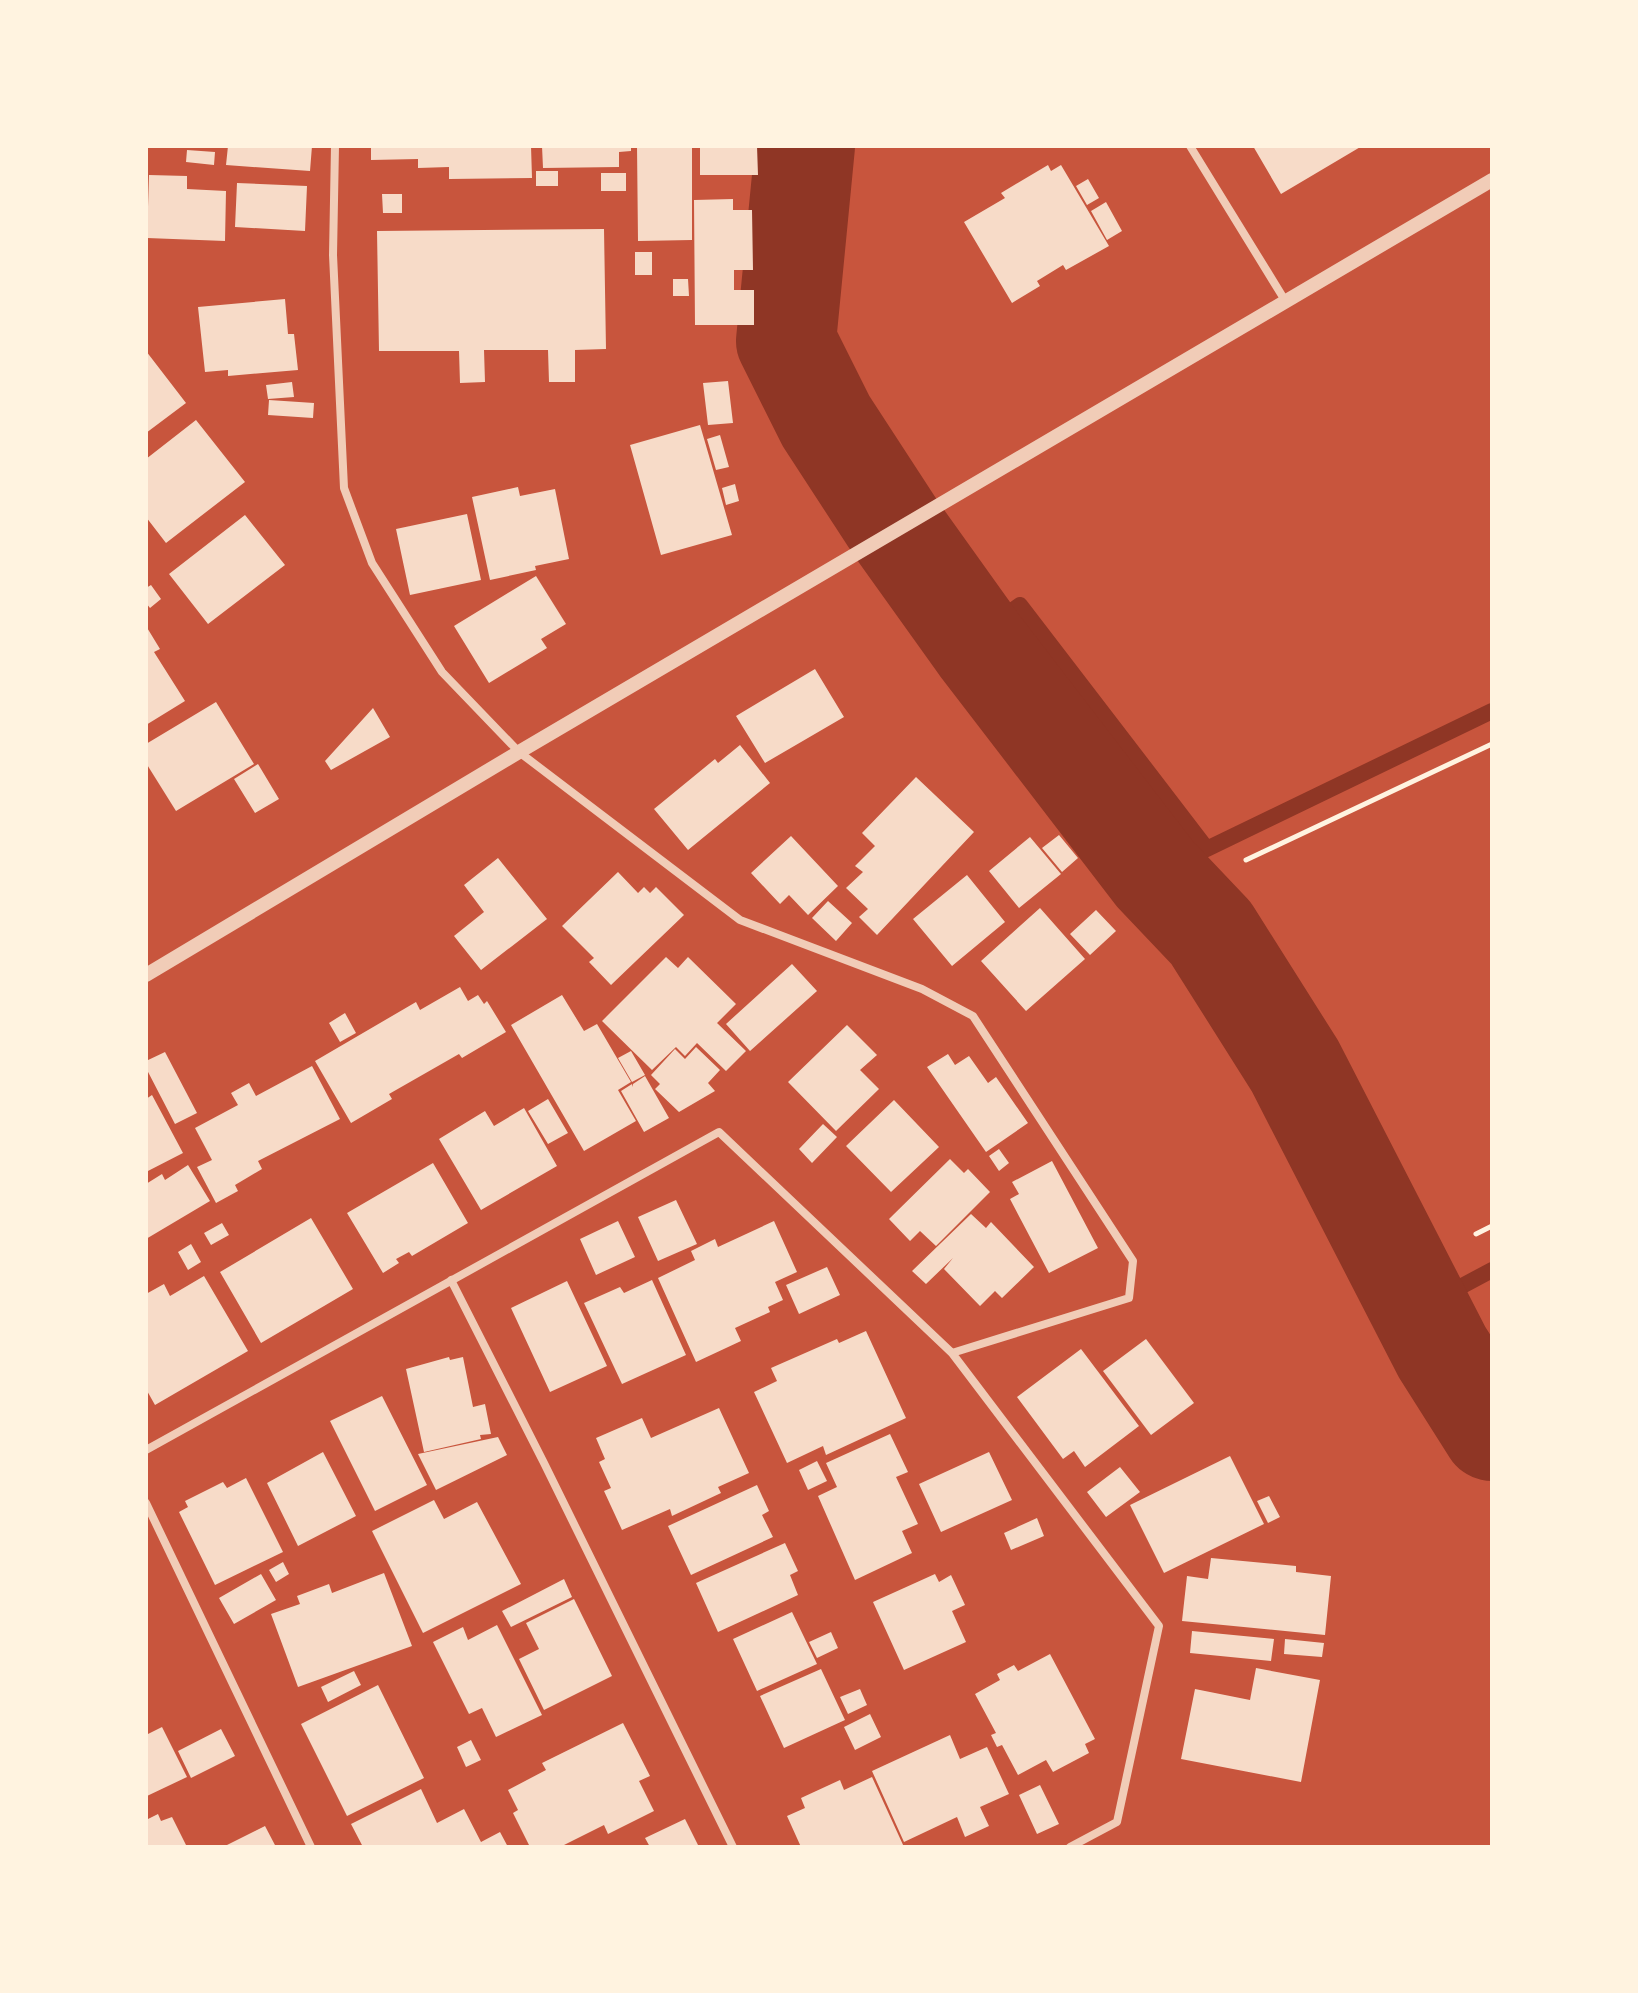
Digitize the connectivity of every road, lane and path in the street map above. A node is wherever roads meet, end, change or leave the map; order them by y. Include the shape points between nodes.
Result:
1 (335, 146) edge
2 (1190, 146) edge
3 (1492, 180) edge
4 (1286, 302) junction
5 (1492, 744) edge
6 (519, 752) junction
7 (1246, 860) dead end
8 (146, 975) edge
9 (1492, 1226) edge
10 (1476, 1234) dead end
11 (451, 1280) junction
12 (952, 1353) junction
13 (146, 1450) edge
14 (146, 1503) edge
15 (311, 1847) edge
16 (733, 1847) edge
17 (1070, 1847) edge

1 - 6 street via 333,255 344,488 372,563 442,672
2 - 4 street
3 - 4 street
4 - 6 street
5 - 7 path
6 - 8 street
6 - 12 street via 740,920 922,989 973,1016 1133,1261 1129,1298
9 - 10 path
11 - 12 street via 719,1132
11 - 13 street
11 - 16 street
12 - 17 street via 1159,1626 1117,1822
14 - 15 street

